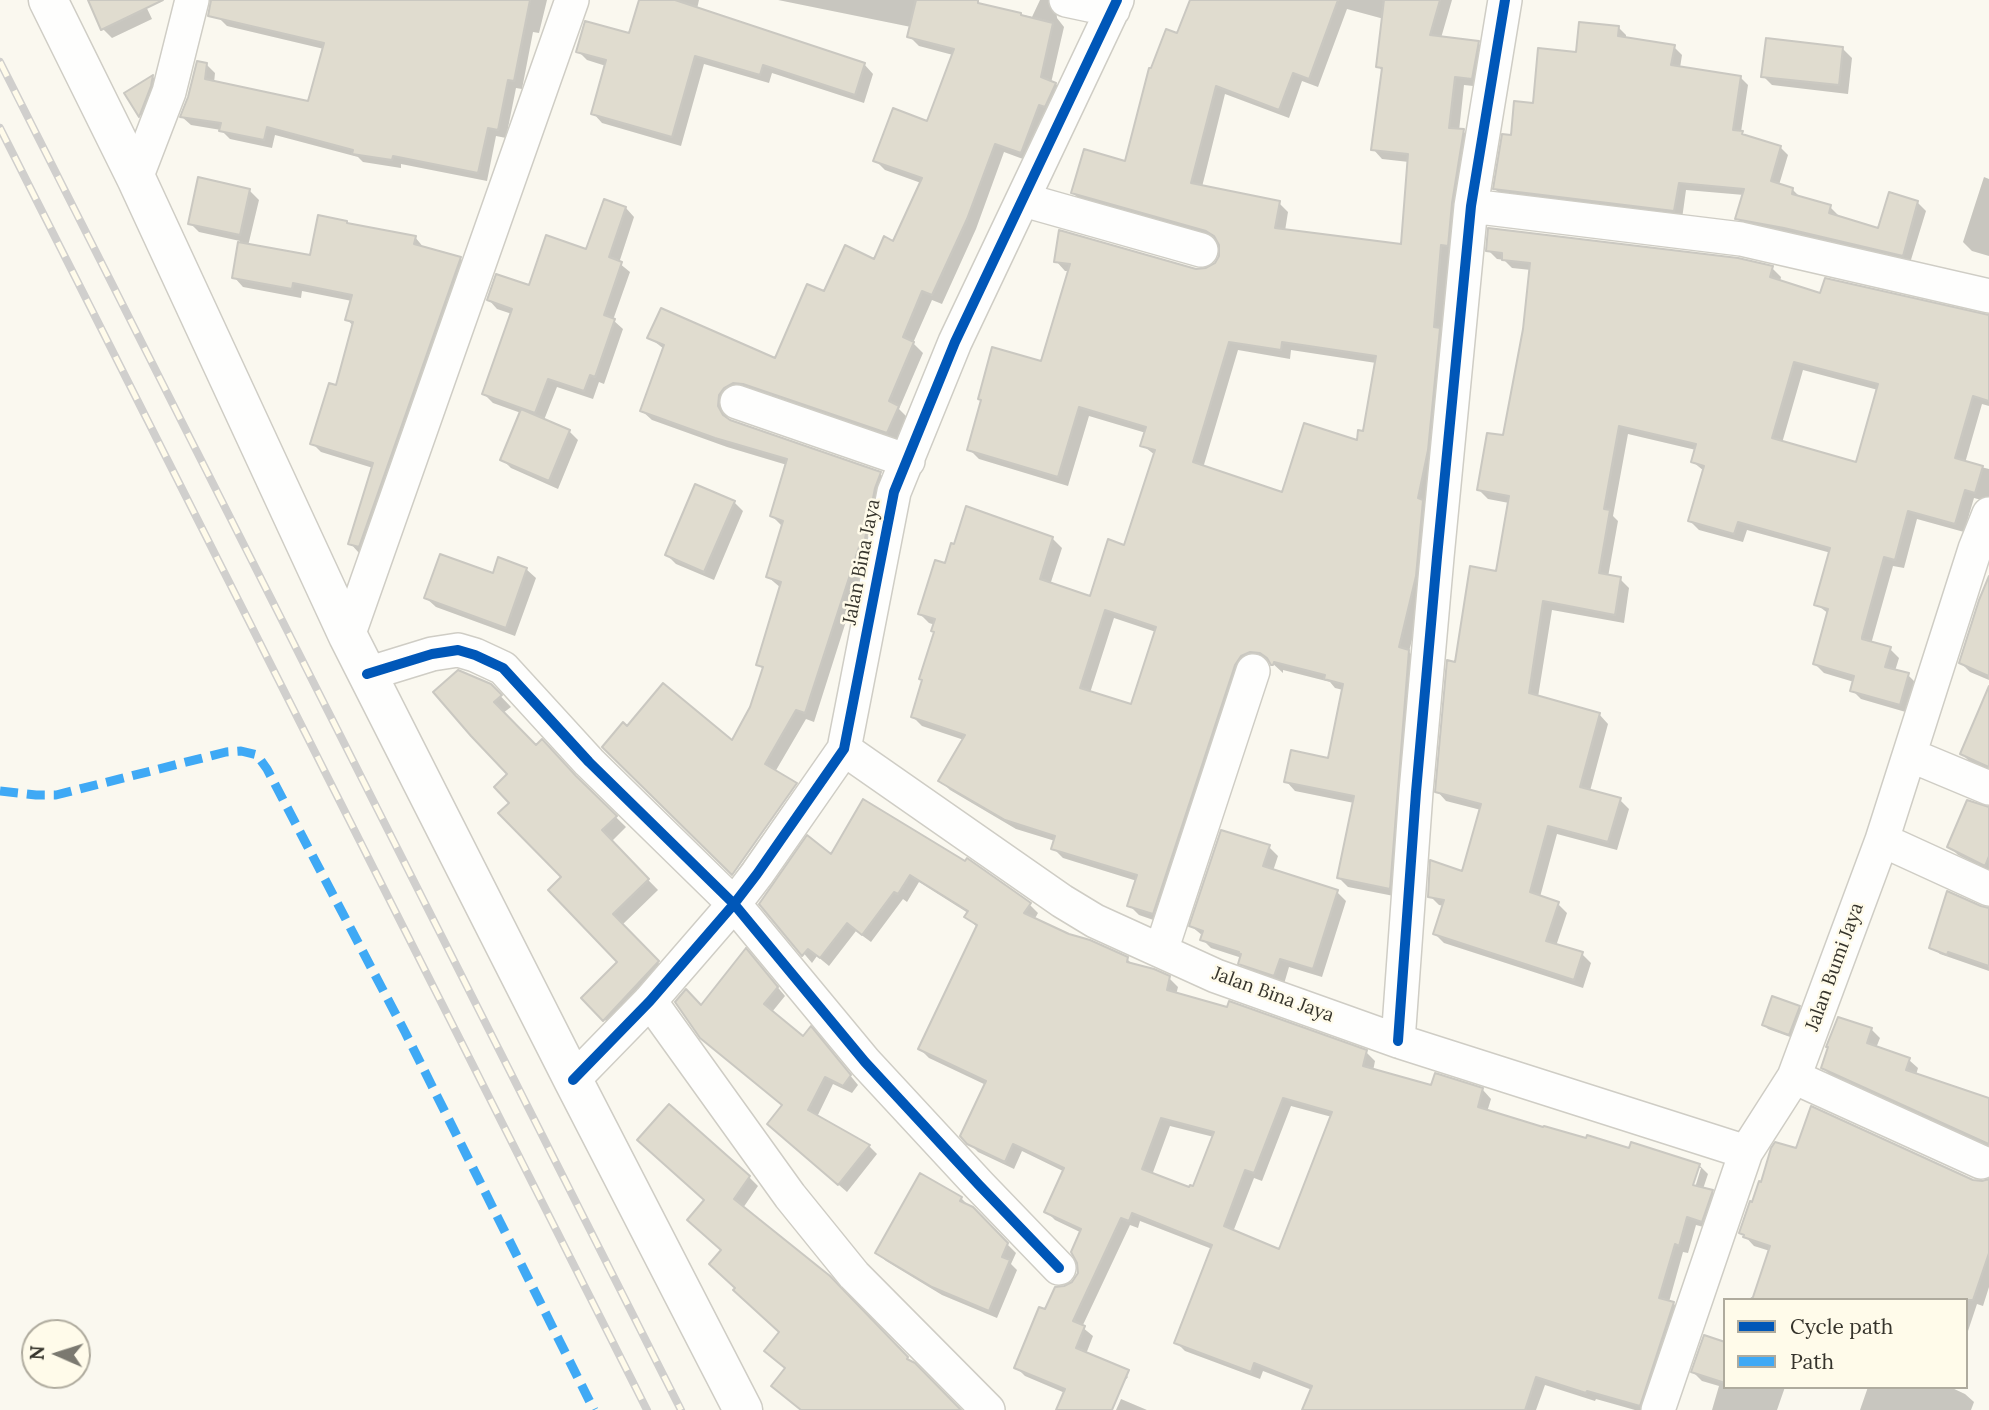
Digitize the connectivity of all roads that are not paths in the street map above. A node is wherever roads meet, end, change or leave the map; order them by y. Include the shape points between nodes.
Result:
1 (48, 0) edge
2 (192, 0) edge
3 (572, 0) edge
4 (1066, 0) edge
5 (1504, 0) edge
6 (1115, 5) edge
7 (135, 178) junction
8 (1024, 200) junction
9 (1471, 206) junction
10 (1201, 250) dead end
11 (1989, 296) edge
12 (737, 402) dead end
13 (908, 461) junction
14 (1989, 514) edge
15 (348, 636) junction
16 (1253, 671) dead end
17 (367, 674) junction
18 (844, 749) junction
19 (1910, 755) junction
20 (1989, 788) edge
21 (1882, 840) junction
22 (1989, 888) edge
23 (734, 904) junction
24 (1161, 951) junction
25 (650, 1001) junction
26 (1398, 1041) junction
27 (1794, 1077) junction
28 (573, 1080) junction
29 (1746, 1152) junction
30 (1981, 1162) dead end
31 (1059, 1268) dead end
32 (744, 1410) edge
33 (988, 1410) edge
34 (1658, 1410) edge

1 - 7 main road
2 - 7 street via 169,92
3 - 15 street
4 - 6 street
5 - 9 street
6 - 8 street, Jalan Bina Jaya
7 - 15 main road
8 - 10 street
8 - 13 street, Jalan Bina Jaya via 955,342
9 - 11 street via 1741,239
9 - 26 street via 1416,792
12 - 13 street
13 - 18 street, Jalan Bina Jaya via 888,518
14 - 19 street, Jalan Bumi Jaya
15 - 17 main road
16 - 24 street
17 - 23 street via 458,650 503,668 589,762
17 - 28 main road
18 - 23 street, Jalan Bina Jaya
18 - 24 street, Jalan Bina Jaya via 1062,901
19 - 20 street
19 - 21 street, Jalan Bumi Jaya
21 - 22 street
21 - 27 street, Jalan Bumi Jaya
23 - 25 street, Jalan Bina Jaya
23 - 31 street via 866,1062
24 - 26 street, Jalan Bina Jaya via 1216,976
25 - 28 street, Jalan Bina Jaya
25 - 33 street via 790,1196 854,1275
26 - 29 street, Jalan Bina Jaya
27 - 29 street, Jalan Bumi Jaya
27 - 30 street
28 - 32 main road
29 - 34 street, Jalan Bumi Jaya

